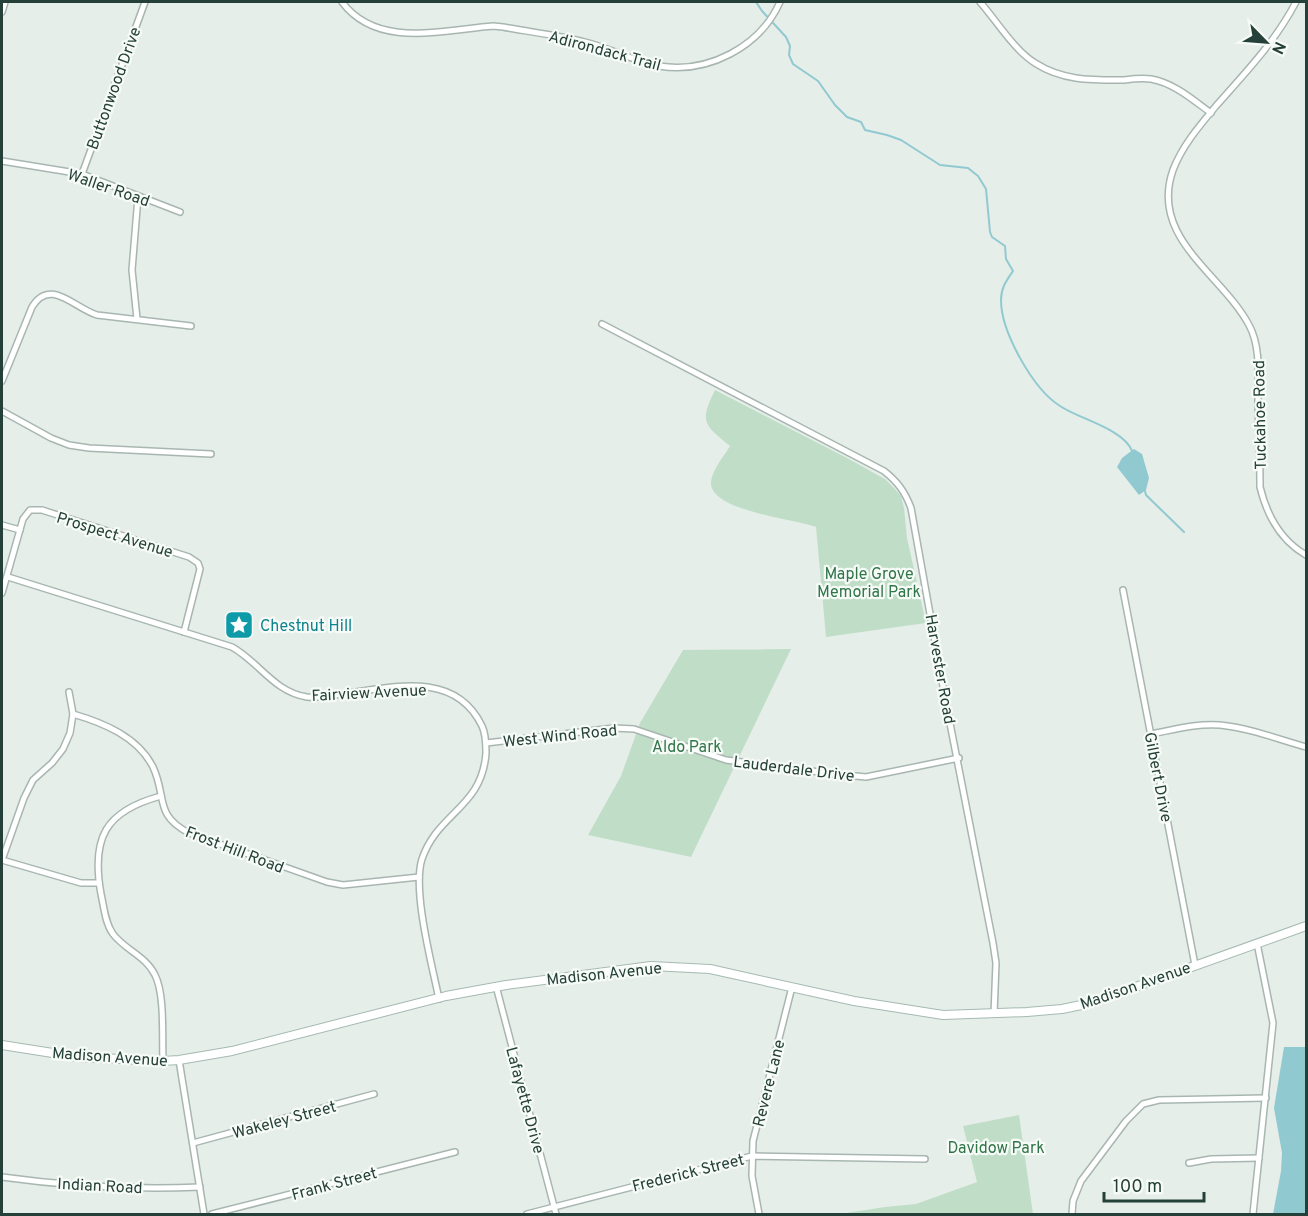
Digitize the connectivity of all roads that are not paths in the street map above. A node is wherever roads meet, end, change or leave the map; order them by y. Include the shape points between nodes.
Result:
1 (5, 2) edge
2 (145, 2) edge
3 (342, 2) edge
4 (780, 2) edge
5 (980, 2) edge
6 (1296, 2) edge
7 (2, 12) edge
8 (1211, 113) junction
9 (2, 160) edge
10 (82, 174) junction
11 (138, 197) junction
12 (180, 212) dead end
13 (137, 319) junction
14 (602, 324) dead end
15 (191, 326) dead end
16 (2, 381) edge
17 (2, 411) edge
18 (210, 454) dead end
19 (2, 525) edge
20 (20, 530) junction
21 (1306, 555) edge
22 (8, 577) junction
23 (1123, 590) dead end
24 (2, 593) edge
25 (184, 632) junction
26 (69, 692) dead end
27 (73, 714) junction
28 (634, 729) joint
29 (1151, 734) junction
30 (486, 743) junction
31 (1306, 747) edge
32 (958, 758) junction
33 (161, 796) junction
34 (2, 860) edge
35 (419, 877) junction
36 (99, 883) junction
37 (1306, 926) edge
38 (1257, 943) junction
39 (1195, 965) junction
40 (496, 986) junction
41 (792, 987) junction
42 (439, 999) junction
43 (994, 1014) junction
44 (2, 1045) edge
45 (179, 1060) junction
46 (163, 1061) junction
47 (374, 1094) dead end
48 (1266, 1098) junction
49 (193, 1143) junction
50 (455, 1152) dead end
51 (752, 1156) junction
52 (1259, 1158) junction
53 (926, 1159) dead end
54 (1189, 1163) dead end
55 (2, 1177) edge
56 (200, 1187) junction
57 (554, 1208) junction
58 (204, 1215) edge
59 (213, 1215) edge
60 (527, 1215) edge
61 (556, 1215) edge
62 (759, 1215) edge
63 (1072, 1215) edge
64 (1253, 1215) edge

1 - 7 street
2 - 10 street, Buttonwood Drive
3 - 4 street, Adirondack Trail via 367,22 397,33 503,27 585,42 644,62 692,67 734,53 767,23
5 - 8 street via 1025,56 1045,69 1086,81 1150,79 1164,83
6 - 8 street, Tuckahoe Road via 1282,28
8 - 21 street, Tuckahoe Road via 1183,148 1174,168 1169,186 1170,210 1186,248 1250,326 1257,348 1260,487 1264,507 1281,534
9 - 10 street, Waller Road
10 - 11 street, Waller Road
11 - 12 street, Waller Road
11 - 13 street via 132,270
13 - 15 street
13 - 16 street via 91,313 47,293 32,307
14 - 32 street, Harvester Road via 896,481 911,508
17 - 18 street via 69,445
19 - 20 street
20 - 22 street
20 - 25 street, Prospect Avenue via 30,510 42,510 189,557 200,569
22 - 24 street
22 - 25 street, Fairview Avenue
23 - 29 street, Gilbert Drive
25 - 30 street, Fairview Avenue via 244,653 269,679 308,697 425,685 441,689 469,707 483,728
26 - 27 street
27 - 33 street, Frost Hill Road via 130,739 153,767
27 - 34 street via 63,749 33,780 24,798
28 - 30 street, West Wind Road
28 - 32 street, Lauderdale Drive via 726,760 866,777
29 - 31 street via 1219,725
29 - 39 street, Gilbert Drive
30 - 35 street, Fairview Avenue via 482,776 468,801 428,845
32 - 43 street, Harvester Road via 996,963
33 - 35 street, Frost Hill Road via 168,818 176,826 308,877 343,885
33 - 36 street via 138,802 111,822 98,853
34 - 36 street via 81,883
35 - 42 street, Fairview Avenue via 419,897
36 - 46 street via 113,934 145,961 160,987
37 - 38 street, Madison Avenue
38 - 39 street, Madison Avenue
38 - 48 street via 1273,1023
39 - 43 street, Madison Avenue via 1091,1003
40 - 41 street, Madison Avenue via 651,966 711,969
40 - 42 street, Madison Avenue
40 - 57 street, Lafayette Drive
41 - 43 street, Madison Avenue via 943,1015
41 - 51 street, Revere Lane
42 - 45 street, Madison Avenue via 232,1051
44 - 46 street, Madison Avenue via 78,1057
45 - 46 street, Madison Avenue
45 - 49 street
47 - 49 street, Wakeley Street
48 - 52 street
48 - 63 street via 1159,1100 1143,1104 1081,1181
49 - 56 street
50 - 59 street, Frank Street
51 - 53 street, Frederick Street
51 - 57 street, Frederick Street
51 - 62 street, Revere Lane
52 - 54 street via 1211,1158
52 - 64 street
55 - 56 street, Indian Road via 38,1182
56 - 58 street
57 - 60 street, Frederick Street
57 - 61 street, Lafayette Drive

